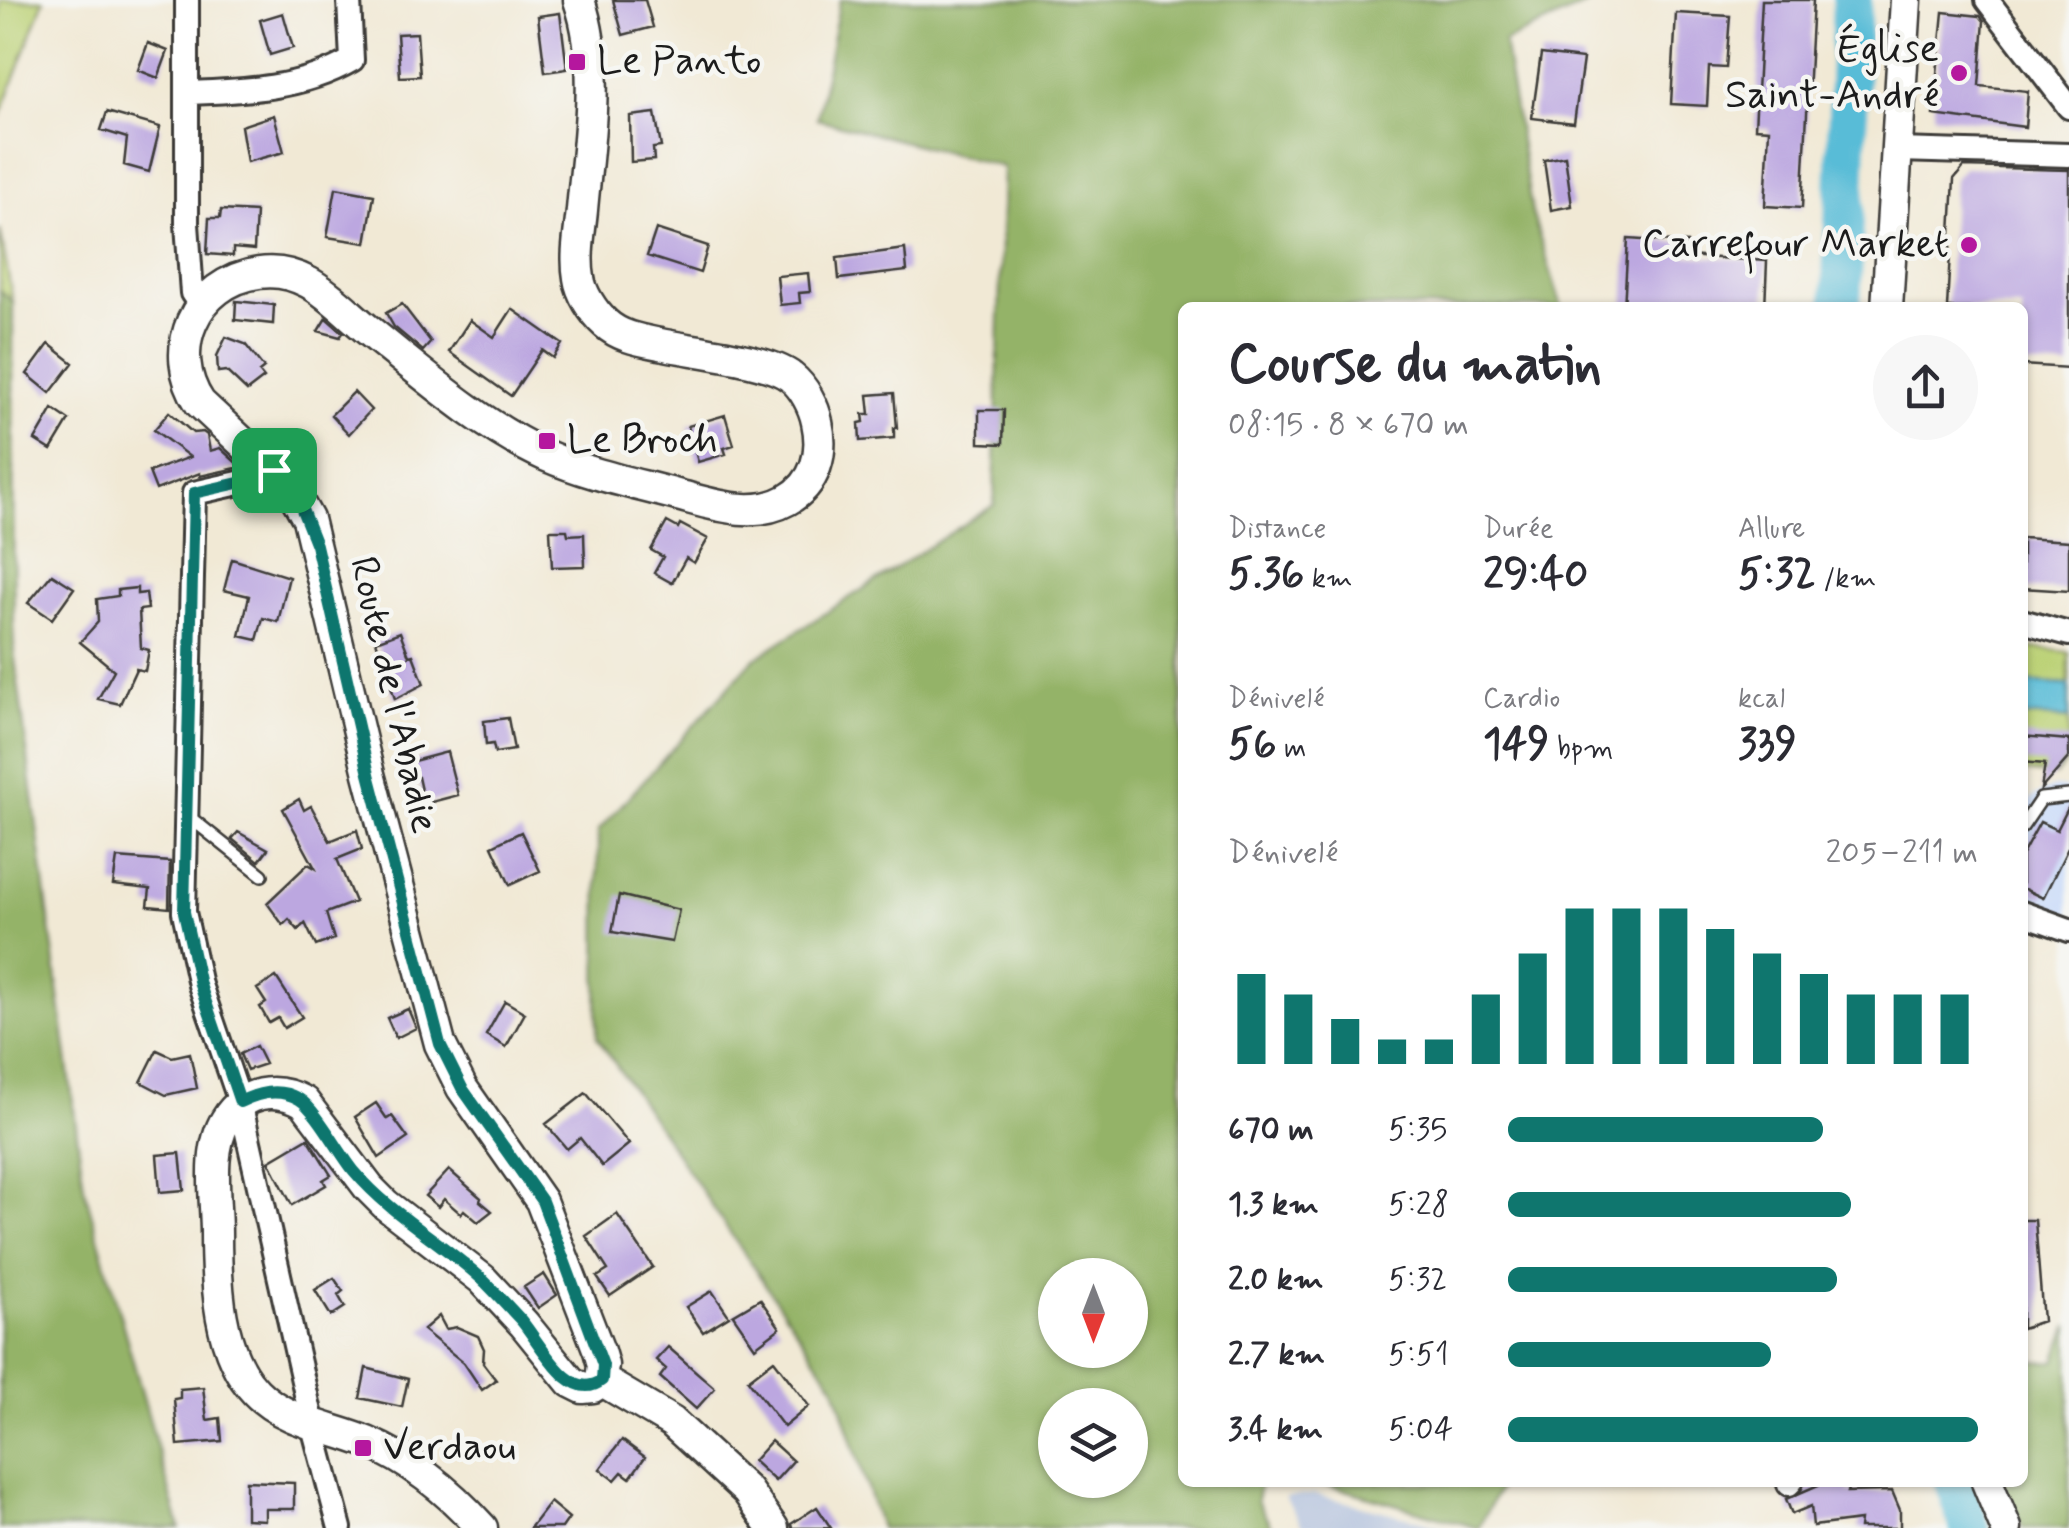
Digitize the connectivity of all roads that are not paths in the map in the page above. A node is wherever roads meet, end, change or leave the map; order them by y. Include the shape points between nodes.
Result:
1 (187, 0) edge
2 (579, 0) edge
3 (1906, 0) edge
4 (1987, 0) edge
5 (349, 1) edge
6 (188, 93) junction
7 (2069, 107) edge
8 (1898, 150) junction
9 (2069, 156) edge
10 (1887, 302) edge
11 (201, 306) junction
12 (274, 470) junction
13 (2028, 623) edge
14 (2069, 634) edge
15 (2069, 796) edge
16 (184, 813) junction
17 (2028, 818) edge
18 (262, 876) dead end
19 (2028, 915) edge
20 (2069, 930) edge
21 (240, 1102) junction
22 (602, 1380) junction
23 (312, 1423) junction
24 (1989, 1487) edge
25 (340, 1528) edge
26 (482, 1528) edge
27 (773, 1528) edge
28 (2006, 1528) edge

1 - 6 street
2 - 11 street via 591,51 578,252 579,280 590,305 629,338 762,365 795,380 810,402 819,440 817,466 804,488 774,506 739,509 556,460 476,415 321,290 288,273 248,275
3 - 8 street
4 - 7 street
5 - 6 street via 352,60 332,72 276,87
6 - 11 street via 187,224 192,293
8 - 9 street
8 - 10 street
11 - 12 street, Route de l'Abadie via 184,339 192,391
12 - 16 street via 194,493
12 - 22 street, Route de l'Abadie via 299,502 316,545 440,1044 462,1088 542,1201 603,1365
13 - 14 street
15 - 17 lane via 2041,799
16 - 18 lane
16 - 21 street via 190,952
19 - 20 street
21 - 22 street via 272,1092 304,1102 386,1205 482,1279 571,1382 582,1388
21 - 23 street
21 - 23 street via 217,1140 216,1259 224,1323 255,1391
22 - 27 street via 672,1422 747,1491
23 - 25 street
23 - 26 street via 414,1467
24 - 28 street

